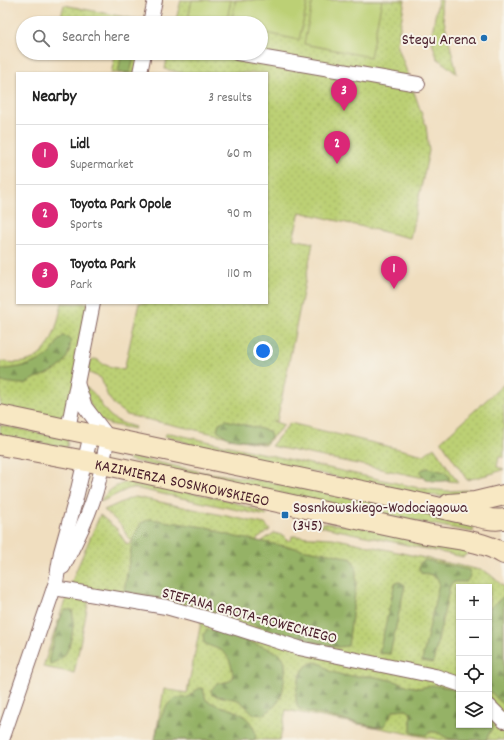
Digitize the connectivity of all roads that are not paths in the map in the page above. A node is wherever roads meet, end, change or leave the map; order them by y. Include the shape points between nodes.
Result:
1 (155, 0) edge
2 (152, 16) edge
3 (268, 58) edge
4 (143, 60) edge
5 (140, 72) edge
6 (418, 84) dead end
7 (93, 304) edge
8 (77, 383) junction
9 (0, 415) edge
10 (68, 429) junction
11 (100, 435) junction
12 (0, 445) edge
13 (94, 462) junction
14 (504, 495) edge
15 (408, 500) junction
16 (504, 519) edge
17 (504, 554) edge
18 (55, 585) junction
19 (456, 683) edge
20 (492, 709) edge
21 (504, 721) edge
22 (2, 740) edge

1 - 2 street
3 - 6 street
4 - 5 street
7 - 8 street
8 - 10 street
8 - 11 street via 85,407
9 - 10 street, KAZIMIERZA SOSNKOWSKIEGO
10 - 11 street, KAZIMIERZA SOSNKOWSKIEGO
11 - 13 street
11 - 15 street, KAZIMIERZA SOSNKOWSKIEGO via 256,470
12 - 13 street, KAZIMIERZA SOSNKOWSKIEGO
13 - 17 street, KAZIMIERZA SOSNKOWSKIEGO via 427,534 480,543
13 - 18 street via 61,552
14 - 15 street via 452,504
15 - 16 street, KAZIMIERZA SOSNKOWSKIEGO via 438,509 494,520
18 - 19 street, STEFANA GROTA-ROWECKIEGO via 166,607 299,648 435,676
18 - 22 street
20 - 21 street

